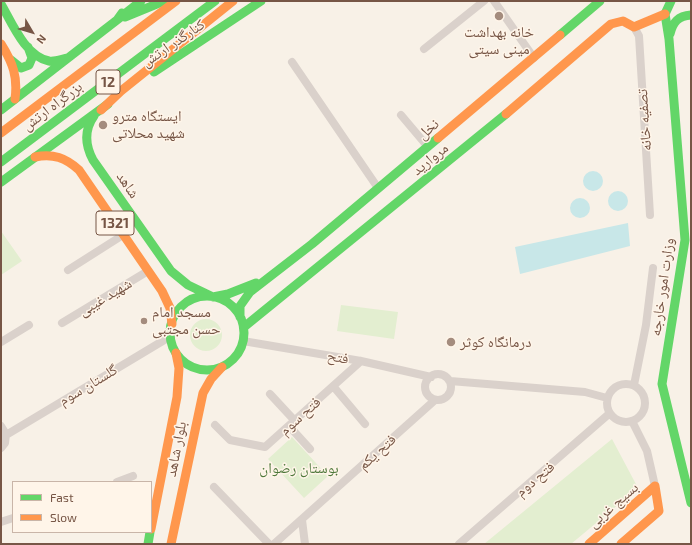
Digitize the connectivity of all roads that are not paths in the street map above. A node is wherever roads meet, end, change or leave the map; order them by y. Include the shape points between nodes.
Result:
1 (131, 1) edge
2 (141, 1) edge
3 (164, 1) edge
4 (176, 1) edge
5 (215, 1) edge
6 (233, 1) edge
7 (261, 1) edge
8 (484, 1) edge
9 (494, 1) edge
10 (600, 1) edge
11 (671, 1) edge
12 (1, 4) edge
13 (665, 14) junction
14 (691, 15) edge
15 (117, 20) junction
16 (634, 27) junction
17 (669, 39) junction
18 (1, 44) edge
19 (27, 44) junction
20 (424, 49) dead end
21 (68, 58) junction
22 (534, 58) junction
23 (11, 60) junction
24 (292, 62) dead end
25 (15, 99) junction
26 (1, 110) edge
27 (101, 110) junction
28 (401, 115) dead end
29 (1, 133) edge
30 (428, 147) junction
31 (30, 159) junction
32 (93, 160) junction
33 (1, 162) edge
34 (79, 170) junction
35 (1, 182) edge
36 (378, 188) junction
37 (650, 215) dead end
38 (123, 235) junction
39 (654, 268) dead end
40 (68, 270) dead end
41 (148, 271) junction
42 (271, 275) junction
43 (213, 297) junction
44 (240, 317) junction
45 (62, 323) dead end
46 (172, 324) junction
47 (29, 326) dead end
48 (244, 327) junction
49 (171, 336) junction
50 (243, 341) junction
51 (1, 342) edge
52 (176, 351) junction
53 (361, 361) junction
54 (223, 367) junction
55 (431, 377) junction
56 (450, 381) junction
57 (634, 385) junction
58 (333, 386) junction
59 (270, 394) dead end
60 (607, 398) junction
61 (434, 400) junction
62 (610, 413) junction
63 (632, 420) junction
64 (292, 423) junction
65 (365, 424) dead end
66 (215, 425) dead end
67 (1, 426) edge
68 (4, 436) edge
69 (1, 448) edge
70 (310, 449) dead end
71 (133, 476) dead end
72 (120, 481) edge
73 (655, 486) junction
74 (214, 487) dead end
75 (691, 503) edge
76 (12, 518) edge
77 (302, 520) junction
78 (1, 522) edge
79 (152, 526) edge
80 (151, 533) edge
81 (148, 544) edge
82 (171, 544) edge
83 (269, 544) edge
84 (274, 544) edge
85 (305, 544) edge
86 (459, 544) edge
87 (589, 544) edge
88 (621, 544) edge

1 - 15 main road
2 - 15 main road
3 - 15 main road
4 - 29 main road, بزرگراه ارتش / 12
5 - 33 main road, بزرگراه ارتش / 12
6 - 27 main road
7 - 27 main road, کنارگذر ارتش
8 - 20 street
9 - 22 street
10 - 22 main road, نخل
11 - 13 main road
12 - 19 main road
13 - 16 main road
13 - 17 main road, وزارت امور خارجه
14 - 17 main road via 678,17 673,22
15 - 21 main road
16 - 37 street, تصفیه خانه via 639,36
16 - 48 main road, مروارید via 623,21 610,24 470,145
17 - 75 main road, وزارت امور خارجه via 685,240 662,384
18 - 23 main road
19 - 21 main road via 40,58 51,61
19 - 23 main road via 32,58 29,65 23,69 19,68
21 - 25 main road
22 - 30 main road, نخل
23 - 25 main road via 18,80
24 - 36 street
25 - 26 main road
27 - 31 main road
27 - 32 main road, شاهد / 1321 via 90,121 87,130 88,147
28 - 30 street
30 - 36 main road, نخل
31 - 34 main road, 1321 via 42,155 56,156 68,160
31 - 35 main road
32 - 34 main road via 86,156 81,158 78,163
32 - 43 main road, شاهد / 1321 via 171,271 188,285
34 - 38 main road, 1321
36 - 42 main road, نخل
38 - 40 street
38 - 41 main road, 1321
39 - 57 street
41 - 45 street, شهید غیبی
41 - 46 main road, 1321 via 170,308
42 - 43 main road via 236,292
42 - 44 main road via 242,301 239,308
43 - 44 main road via 224,300 234,307
43 - 46 main road via 197,298 189,302 178,312
44 - 48 main road
46 - 49 main road
47 - 51 street
48 - 50 main road
49 - 52 main road
49 - 68 street, گلستان سوم
50 - 53 street, فتح
50 - 54 main road via 239,352
52 - 54 main road via 182,360 196,368 212,370
52 - 79 main road, بلوار شاهد via 177,397
53 - 55 street, فتح
53 - 58 street, فتح سوم
54 - 82 main road, بلوار شاهد via 210,379 203,393
55 - 56 street via 439,374
55 - 61 street via 426,383 426,391
56 - 60 street via 585,392
56 - 61 street via 450,394 443,400
57 - 60 street via 618,385
57 - 63 street via 643,394 644,406 642,412
58 - 64 street, فتح سوم
58 - 65 street
59 - 64 street
60 - 62 street via 606,404
61 - 77 street, فتح یکم
62 - 63 street via 620,421
62 - 86 street, فتح دوم
63 - 73 street via 647,451
64 - 66 street, فتح سوم via 265,447 230,440
64 - 70 street
67 - 68 street
68 - 69 street via 5,443
71 - 72 street
73 - 87 main road, بسیج غربی
73 - 88 main road via 659,511
74 - 83 street
76 - 78 street
77 - 84 street, فتح یکم
77 - 85 street
80 - 81 main road, بلوار شاهد

